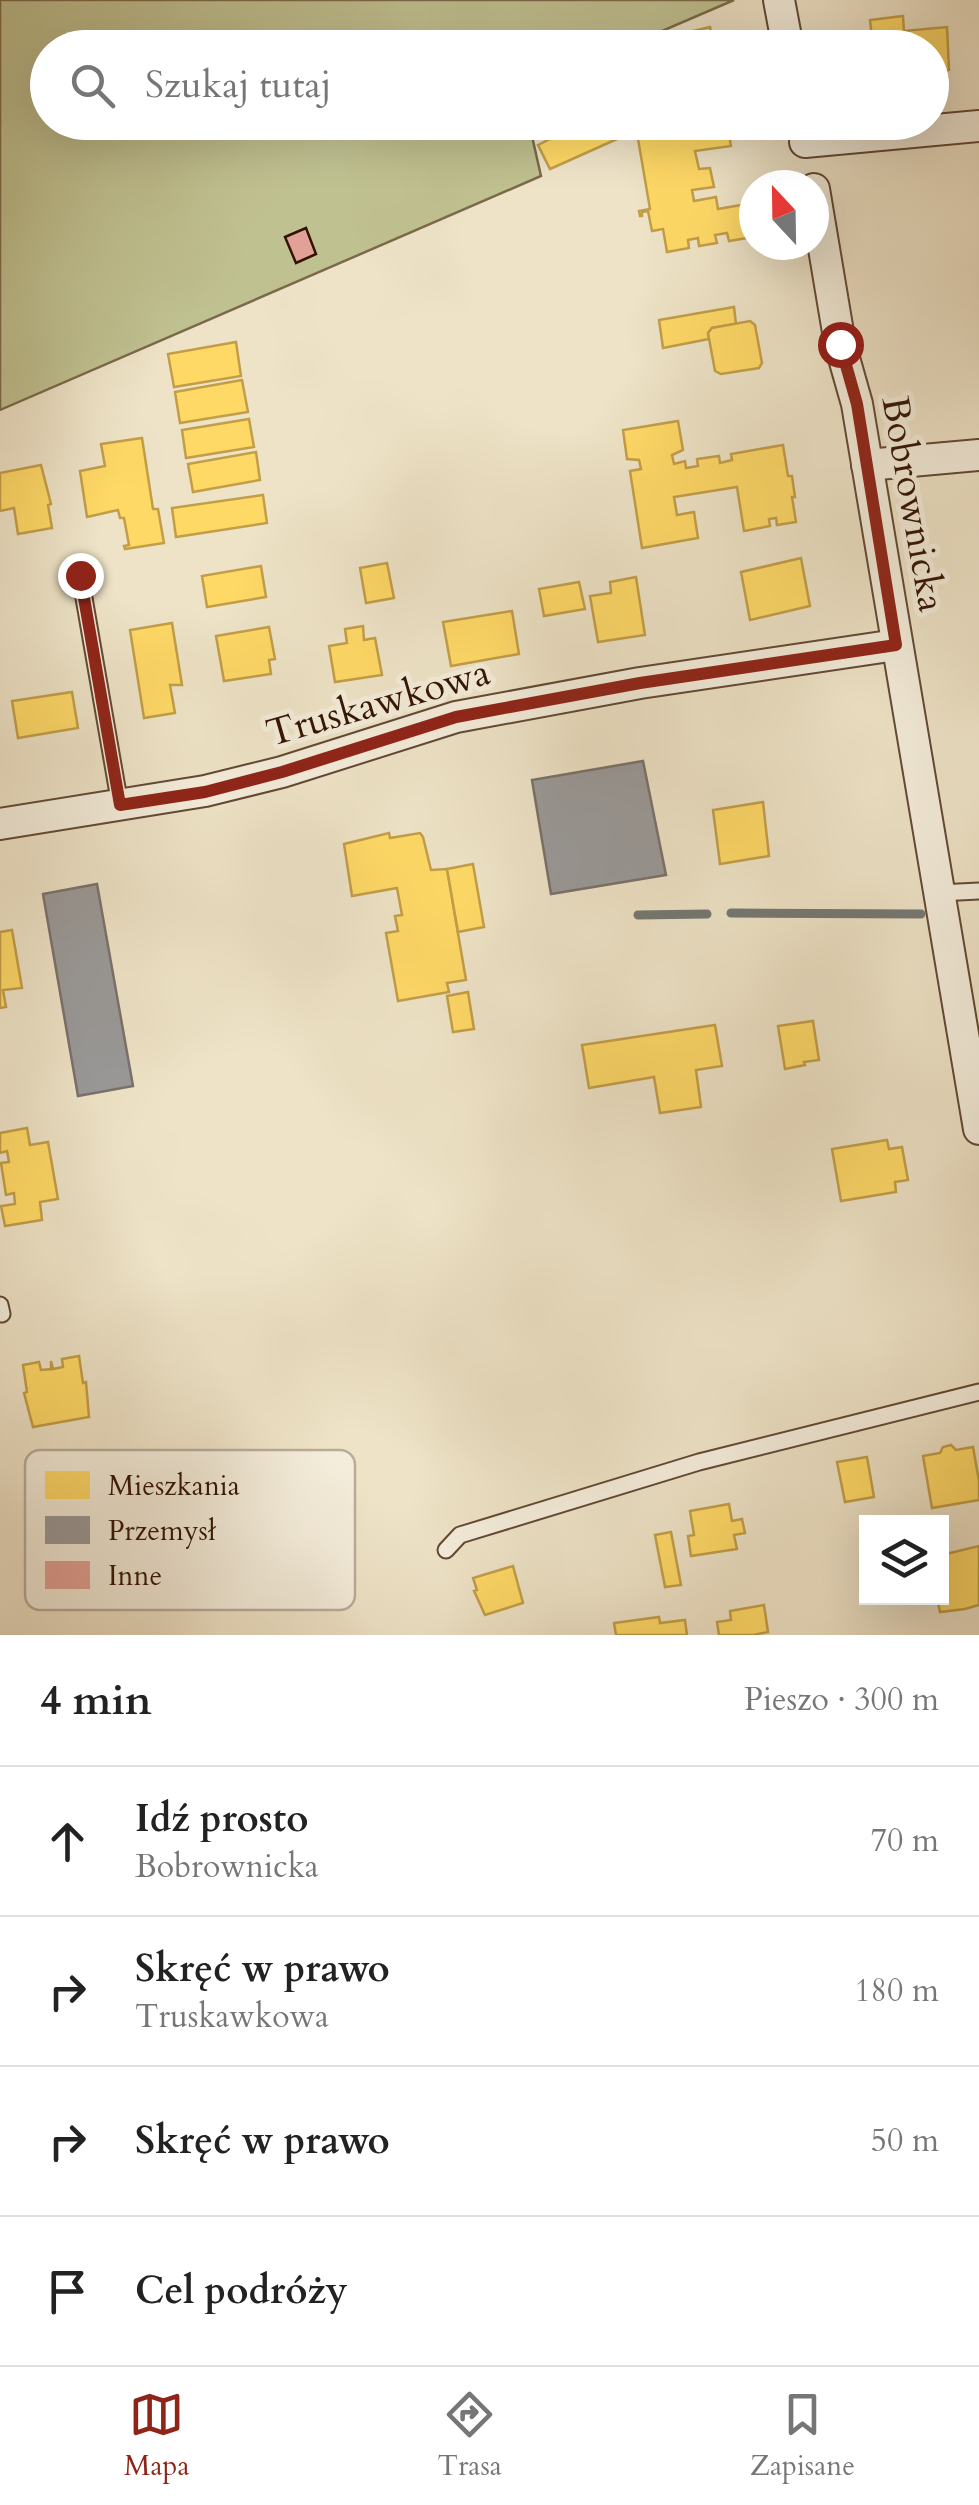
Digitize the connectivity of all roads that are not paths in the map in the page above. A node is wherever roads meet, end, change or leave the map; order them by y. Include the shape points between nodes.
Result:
1 (780, 0) edge
2 (785, 30) edge
3 (979, 126) edge
4 (949, 127) edge
5 (805, 140) edge
6 (811, 170) edge
7 (826, 260) edge
8 (979, 455) edge
9 (867, 465) junction
10 (80, 575) dead end
11 (896, 645) junction
12 (120, 805) junction
13 (0, 824) edge
14 (979, 890) edge
15 (939, 893) junction
16 (979, 1129) edge
17 (979, 1392) edge
18 (446, 1550) dead end

1 - 2 street
3 - 4 street
5 - 6 street, Bobrownicka
7 - 9 street, Bobrownicka
8 - 9 street
9 - 11 street, Bobrownicka
10 - 12 lane
11 - 12 street, Truskawkowa via 456,717 282,772
11 - 15 street, Bobrownicka
12 - 13 street, Truskawkowa
14 - 15 lane
15 - 16 street, Bobrownicka
17 - 18 lane via 699,1462 460,1535

